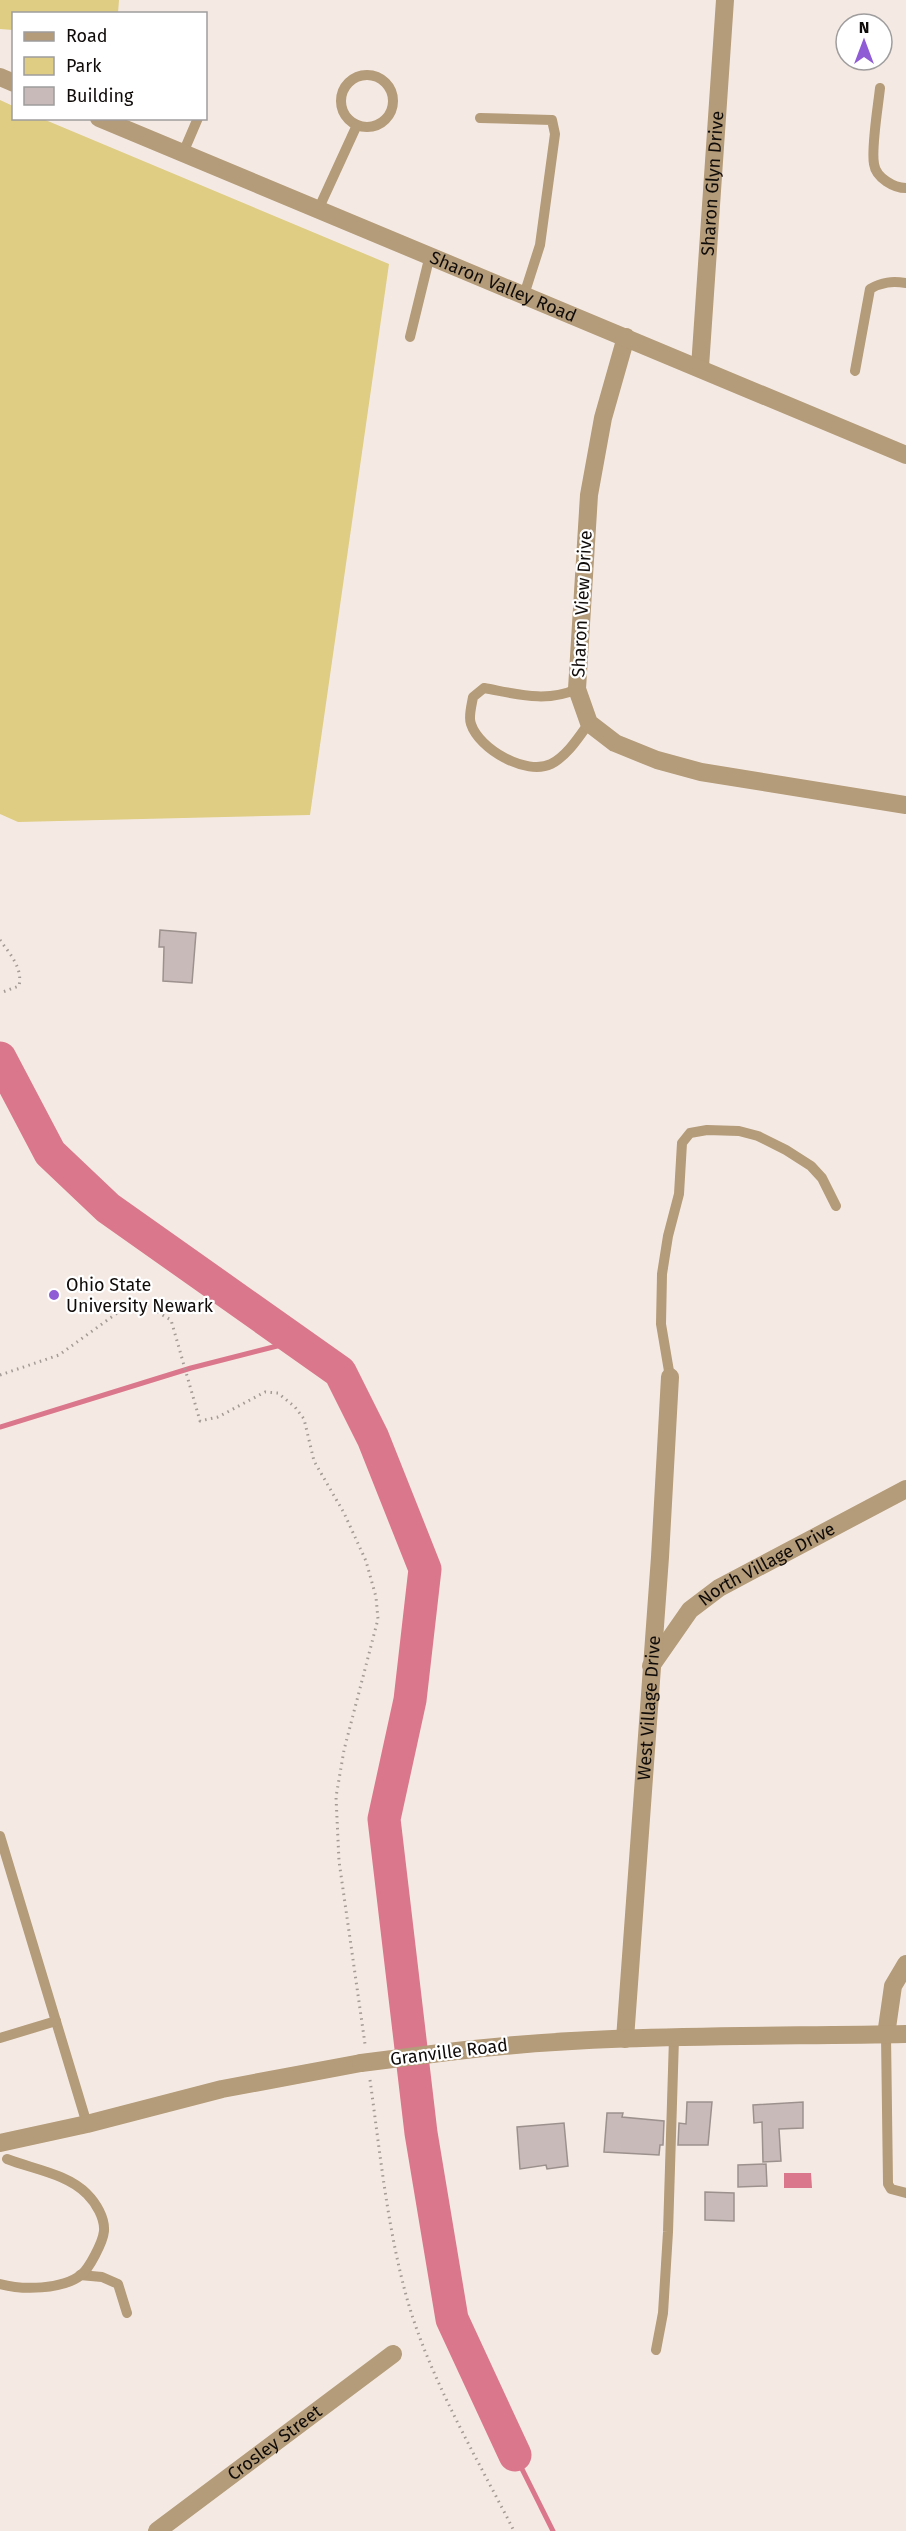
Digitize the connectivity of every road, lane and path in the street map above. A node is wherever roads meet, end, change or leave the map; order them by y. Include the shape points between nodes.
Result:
1 (725, 0) edge
2 (880, 88) dead end
3 (480, 117) dead end
4 (104, 120) edge
5 (197, 120) edge
6 (357, 125) junction
7 (183, 153) junction
8 (906, 188) edge
9 (318, 210) junction
10 (430, 255) junction
11 (906, 283) edge
12 (524, 295) junction
13 (410, 337) dead end
14 (626, 337) junction
15 (700, 367) junction
16 (855, 371) dead end
17 (906, 455) edge
18 (578, 689) junction
19 (589, 723) junction
20 (906, 805) edge
21 (0, 940) edge
22 (0, 993) edge
23 (837, 1206) dead end
24 (0, 1375) edge
25 (670, 1377) joint
26 (906, 1489) edge
27 (651, 1666) junction
28 (0, 1836) edge
29 (906, 1964) edge
30 (56, 2021) junction
31 (906, 2034) edge
32 (886, 2035) junction
33 (0, 2038) edge
34 (625, 2038) junction
35 (674, 2038) junction
36 (365, 2065) junction
37 (87, 2124) junction
38 (3, 2153) edge
39 (906, 2193) edge
40 (80, 2276) junction
41 (0, 2284) edge
42 (127, 2313) dead end
43 (656, 2350) dead end
44 (393, 2354) dead end
45 (157, 2531) edge
46 (514, 2531) edge

1 - 15 street, Sharon Glyn Drive
2 - 8 lane via 874,166 882,179
3 - 12 lane via 552,120 555,134 540,245
4 - 7 street, Sharon Valley Road
5 - 7 lane
6 - 6 lane via 377,125 391,112 392,92 378,77 358,76 343,90 342,110
6 - 9 lane
7 - 9 street, Sharon Valley Road
9 - 10 street, Sharon Valley Road
10 - 12 street, Sharon Valley Road
10 - 13 lane
11 - 16 lane via 892,281 870,289
12 - 14 street, Sharon Valley Road
14 - 15 street, Sharon Valley Road
14 - 18 street, Sharon View Drive via 603,418 589,495
15 - 17 street, Sharon Valley Road
18 - 19 street, Sharon View Drive
18 - 19 lane via 561,696 535,697 484,688 473,697 470,723 482,742 525,768 550,764 572,746
19 - 20 street via 615,743 701,772
21 - 22 path via 21,976 19,986
23 - 25 lane via 822,1178 810,1166 758,1136 739,1131 690,1133 682,1143 678,1194 662,1274 660,1324
24 - 36 path via 59,1355 131,1303 142,1303 171,1320 200,1421 218,1417 265,1392 278,1393 304,1419 314,1461 366,1561 376,1597 378,1619 344,1750 336,1797 339,1861
25 - 27 street, West Village Drive
26 - 27 street, North Village Drive via 719,1588 690,1610
27 - 34 street, West Village Drive
28 - 30 lane
29 - 32 street via 893,1986
30 - 33 lane
30 - 37 lane
31 - 32 street, Granville Road
32 - 35 street, Granville Road
32 - 39 lane via 888,2184 891,2189
34 - 35 street, Granville Road
34 - 36 street, Granville Road, bridge via 506,2045
35 - 43 lane via 668,2232 663,2313
36 - 37 street, Granville Road via 222,2089
36 - 46 path via 406,2296 422,2342
37 - 38 street, Granville Road
38 - 40 lane via 73,2182 88,2194 101,2213 104,2231 94,2258
40 - 41 lane via 42,2288 18,2289
40 - 42 lane via 102,2277 118,2284
44 - 45 street, Crosley Street

